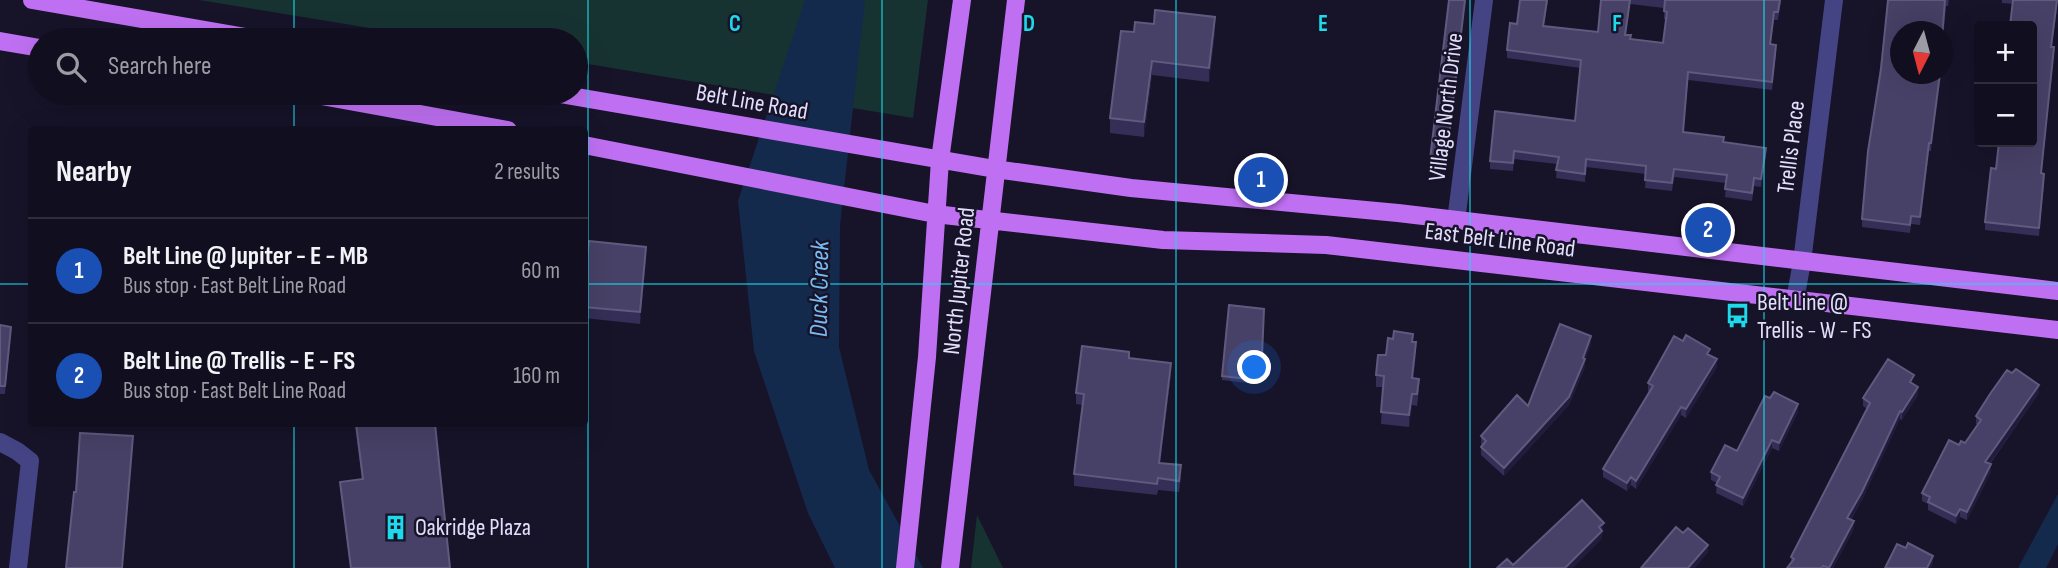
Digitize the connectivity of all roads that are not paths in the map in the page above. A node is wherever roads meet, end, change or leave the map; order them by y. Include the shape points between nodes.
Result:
1 (32, 0) edge
2 (962, 0) edge
3 (1016, 0) edge
4 (1484, 0) edge
5 (1834, 0) edge
6 (193, 28) edge
7 (0, 41) edge
8 (28, 46) edge
9 (588, 99) edge
10 (371, 105) edge
11 (486, 126) edge
12 (588, 146) edge
13 (940, 160) junction
14 (995, 169) junction
15 (935, 214) junction
16 (1456, 221) junction
17 (990, 222) junction
18 (1802, 262) junction
19 (2058, 291) edge
20 (1794, 300) junction
21 (2058, 330) edge
22 (0, 442) edge
23 (18, 568) edge
24 (905, 568) edge
25 (950, 568) edge

1 - 6 main road
2 - 13 main road, North Jupiter Road
3 - 14 main road, North Jupiter Road
4 - 16 street, Village North Drive
5 - 18 street, Trellis Place
7 - 8 main road
9 - 13 main road, Belt Line Road
10 - 11 main road
12 - 15 main road
13 - 14 main road, East Belt Line Road
13 - 15 main road, North Jupiter Road
14 - 16 main road, East Belt Line Road via 1131,188
14 - 17 main road, North Jupiter Road
15 - 17 main road, East Belt Line Road
15 - 24 main road, North Jupiter Road via 925,382
16 - 18 main road, East Belt Line Road
17 - 20 main road, East Belt Line Road via 1163,240 1326,244
17 - 25 main road, North Jupiter Road
18 - 19 main road, East Belt Line Road
18 - 20 street, Trellis Place
20 - 21 main road, East Belt Line Road
22 - 23 street via 30,461

